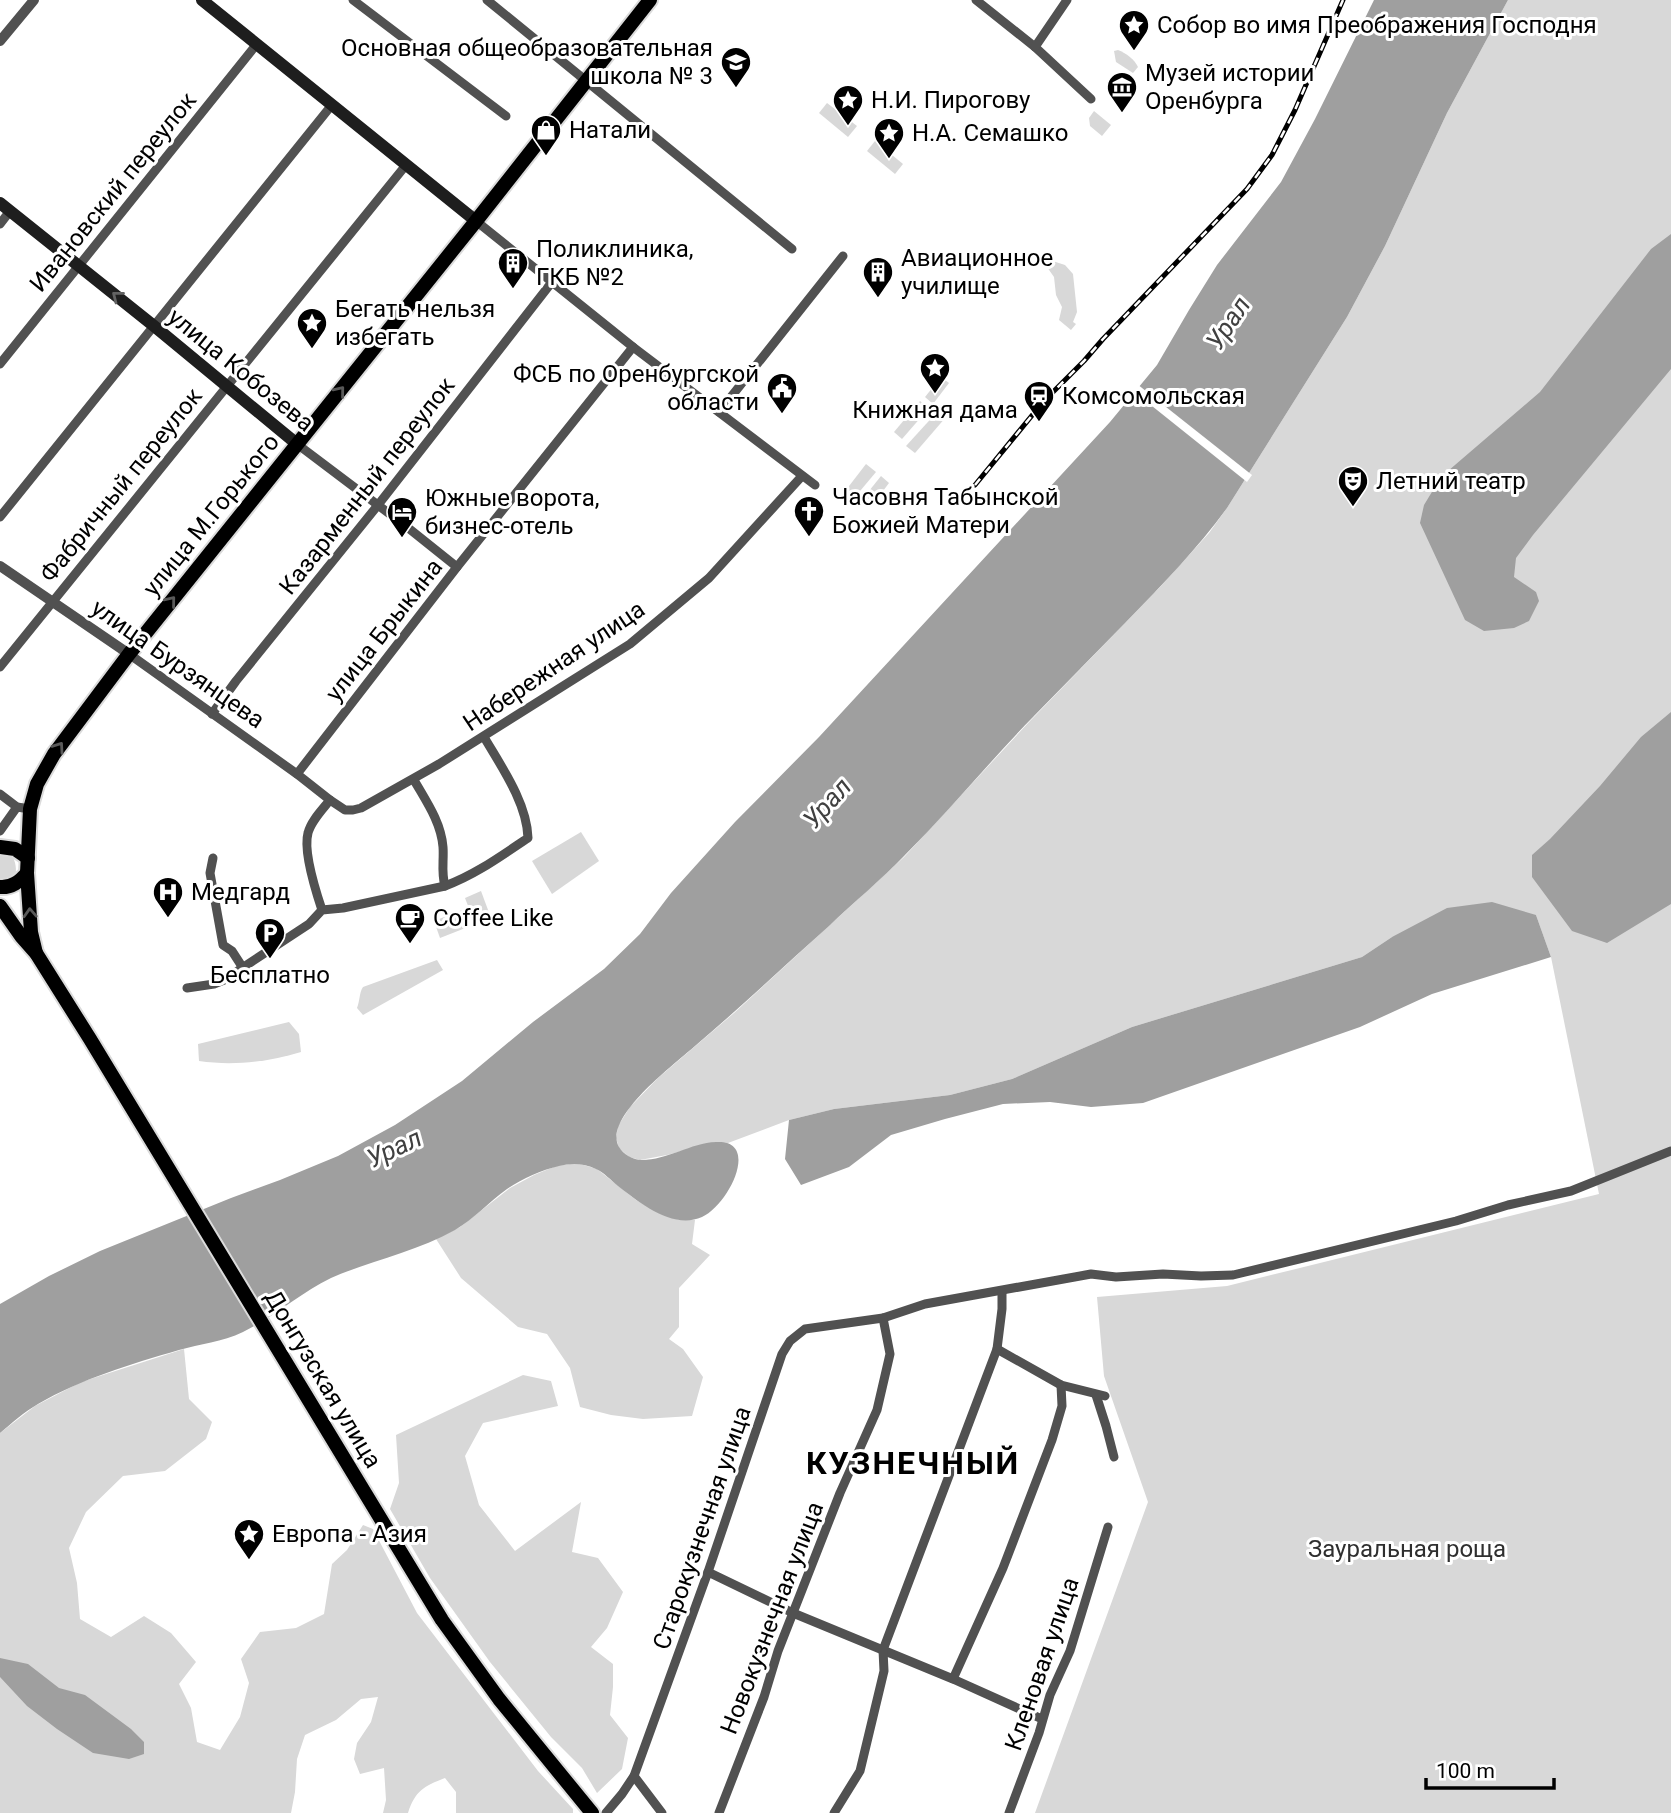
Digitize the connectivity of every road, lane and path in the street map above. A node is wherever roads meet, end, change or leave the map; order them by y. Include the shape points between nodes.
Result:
1 (34, 0) edge
2 (202, 0) edge
3 (354, 0) edge
4 (487, 0) edge
5 (650, 0) edge
6 (976, 0) edge
7 (1067, 0) edge
8 (0, 41) edge
9 (256, 45) junction
10 (1035, 47) junction
11 (586, 80) junction
12 (1091, 99) dead end
13 (331, 106) junction
14 (506, 116) dead end
15 (406, 165) junction
16 (5, 207) edge
17 (476, 221) junction
18 (0, 224) edge
19 (792, 249) dead end
20 (843, 256) dead end
21 (79, 266) junction
22 (552, 282) junction
23 (154, 326) junction
24 (633, 347) junction
25 (0, 365) edge
26 (227, 385) junction
27 (719, 412) junction
28 (297, 444) junction
29 (803, 476) junction
30 (816, 485) dead end
31 (378, 505) junction
32 (0, 517) edge
33 (0, 566) edge
34 (457, 567) junction
35 (52, 602) junction
36 (129, 654) junction
37 (0, 667) edge
38 (212, 714) junction
39 (484, 737) junction
40 (297, 774) junction
41 (414, 780) junction
42 (0, 794) edge
43 (330, 800) junction
44 (24, 808) junction
45 (0, 831) edge
46 (0, 847) edge
47 (213, 858) dead end
48 (28, 865) junction
49 (445, 886) junction
50 (0, 887) edge
51 (0, 906) edge
52 (322, 910) junction
53 (36, 953) junction
54 (243, 968) junction
55 (187, 988) dead end
56 (1671, 1151) edge
57 (1002, 1292) junction
58 (883, 1318) junction
59 (997, 1349) junction
60 (1061, 1385) junction
61 (1114, 1457) dead end
62 (1108, 1527) dead end
63 (708, 1573) junction
64 (793, 1613) junction
65 (883, 1650) junction
66 (953, 1679) junction
67 (1042, 1719) junction
68 (634, 1776) junction
69 (592, 1813) edge
70 (606, 1813) edge
71 (662, 1813) edge
72 (719, 1813) edge
73 (834, 1813) edge
74 (1009, 1813) edge

1 - 8 street
2 - 9 main road
3 - 14 street
4 - 11 street
5 - 11 main road, улица М.Горького
6 - 10 street
7 - 10 street
9 - 13 main road
9 - 21 street, Ивановский переулок
10 - 12 street
11 - 17 main road, улица М.Горького
11 - 19 street
13 - 15 main road
13 - 23 street
15 - 17 main road
15 - 26 street, Фабричный переулок
16 - 18 street
16 - 21 main road, улица Кобозева
17 - 22 street
28 -> 17 main road, улица М.Горького
20 - 27 street
23 -> 21 main road, улица Кобозева
21 - 25 street, Ивановский переулок
22 - 24 street
22 - 31 street, Казарменный переулок
23 - 26 main road, улица Кобозева
23 - 32 street
24 - 27 street
24 - 34 street, улица Брыкина
26 - 28 main road, улица Кобозева
26 - 35 street, Фабричный переулок
27 - 29 street
28 - 31 street, улица Кобозева
36 -> 28 main road, улица М.Горького
29 - 30 street
29 - 39 street, Набережная улица via 709,578 630,644
31 - 34 street, улица Кобозева
31 - 38 street, Казарменный переулок
33 - 35 street, улица Бурзянцева
34 - 40 street, улица Брыкина
35 - 36 street, улица Бурзянцева
35 - 37 street, Фабричный переулок
36 - 38 street, улица Бурзянцева
44 -> 36 main road, улица М.Горького via 54,754
38 - 40 street, улица Бурзянцева
39 - 41 street, Набережная улица
39 - 49 street via 510,782 528,838
40 - 43 street, улица Бурзянцева
41 - 43 street, Набережная улица via 353,810
41 - 49 street via 434,815 443,844
42 - 44 street
43 - 52 street via 308,830 307,841
44 - 45 street
44 - 48 main road, улица М.Горького
46 - 48 main road via 15,849
47 - 54 street via 210,873 223,945
48 - 50 main road via 17,883
53 -> 48 main road, улица М.Горького
49 - 52 street
51 - 53 main road, Донгузская улица
52 - 54 street via 309,924
53 - 69 main road, Донгузская улица via 427,1596 499,1699
54 - 55 street via 214,984
56 - 57 street, Старокузнечная улица via 1571,1191 1233,1275 1091,1274
57 - 58 street, Старокузнечная улица via 925,1304
57 - 59 street
58 - 63 street, Старокузнечная улица via 805,1329 790,1341
58 - 64 street, Новокузнечная улица via 890,1354 877,1410
59 - 60 street
59 - 65 street
60 - 61 street via 1100,1396
60 - 66 street via 1062,1406 1052,1440 1003,1568
62 - 67 street, Кленовая улица via 1070,1651
63 - 64 street
63 - 68 street, Старокузнечная улица
64 - 65 street
64 - 72 street, Новокузнечная улица
65 - 66 street
65 - 73 street via 884,1671 860,1771
66 - 67 street
67 - 74 street, Кленовая улица
68 - 70 street, Старокузнечная улица
68 - 71 street

